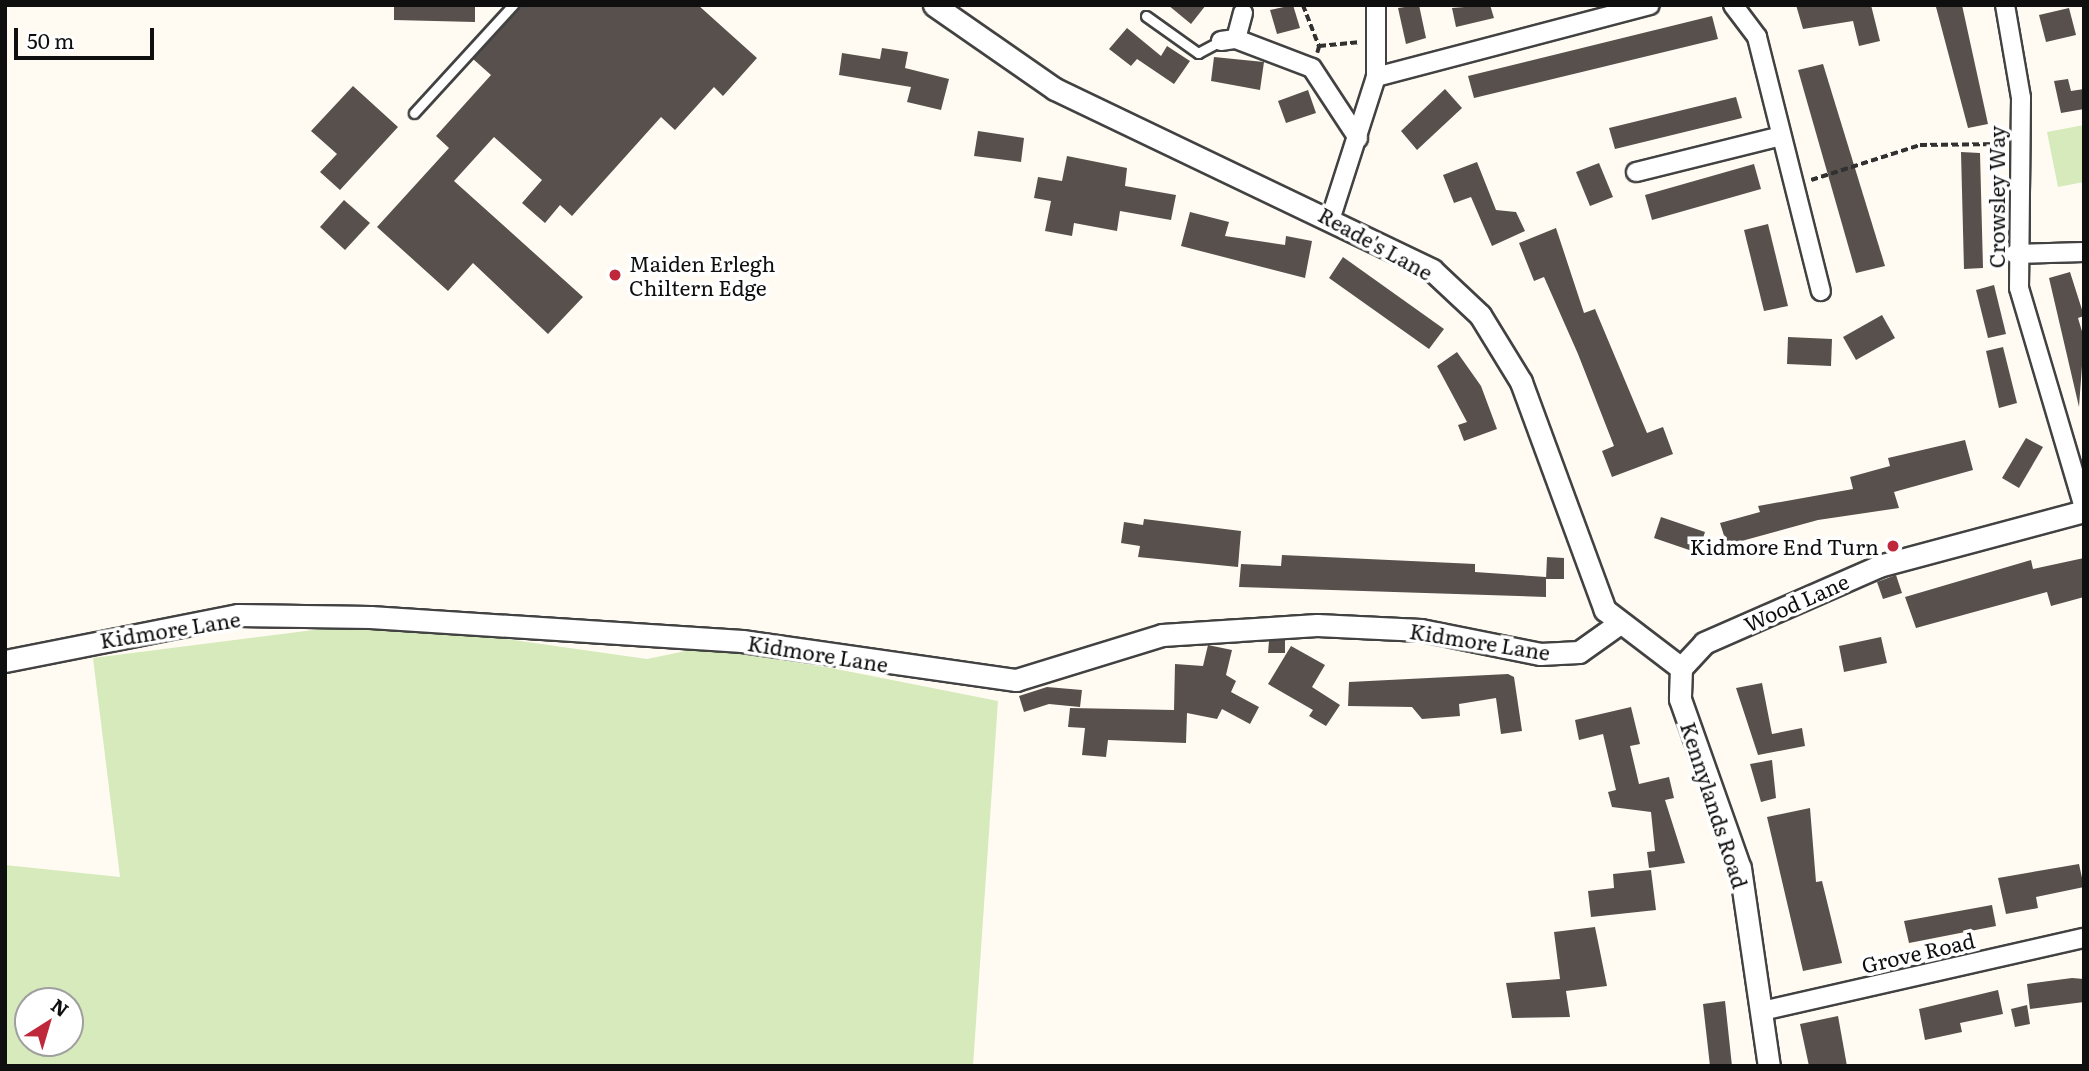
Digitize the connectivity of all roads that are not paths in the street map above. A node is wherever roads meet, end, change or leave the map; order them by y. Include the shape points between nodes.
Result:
1 (513, 5) edge
2 (1376, 5) edge
3 (1650, 5) edge
4 (1733, 5) edge
5 (2005, 5) edge
6 (943, 7) edge
7 (1243, 13) dead end
8 (1146, 16) dead end
9 (1228, 40) junction
10 (1376, 77) junction
11 (414, 113) dead end
12 (1781, 136) junction
13 (1358, 138) junction
14 (1636, 172) dead end
15 (1331, 217) junction
16 (2084, 253) edge
17 (2015, 254) junction
18 (1821, 291) dead end
19 (2084, 510) edge
20 (1617, 625) junction
21 (5, 661) edge
22 (1681, 668) junction
23 (2084, 938) edge
24 (1762, 1011) junction
25 (1769, 1066) edge

1 - 11 lane
2 - 10 street
3 - 10 street
4 - 12 street via 1757,37
5 - 17 street, Crowsley Way via 2021,98
6 - 15 street, Reade's Lane via 1055,89
7 - 9 street
8 - 9 lane via 1198,53
9 - 13 street via 1312,68
10 - 13 street
12 - 14 street
12 - 18 street
13 - 15 street
15 - 20 street, Reade's Lane via 1432,270 1480,315 1521,382 1595,593
16 - 17 street
17 - 19 street, Crowsley Way
19 - 22 street, Wood Lane via 1879,566 1704,643
20 - 21 street, Kidmore Lane via 1578,652 1540,654 1421,630 1317,625 1162,635 1016,680 742,641 357,617 238,615
20 - 22 street, Reade's Lane
22 - 24 street, Kennylands Road via 1680,699 1740,868
23 - 24 street, Grove Road
24 - 25 street, Kennylands Road

